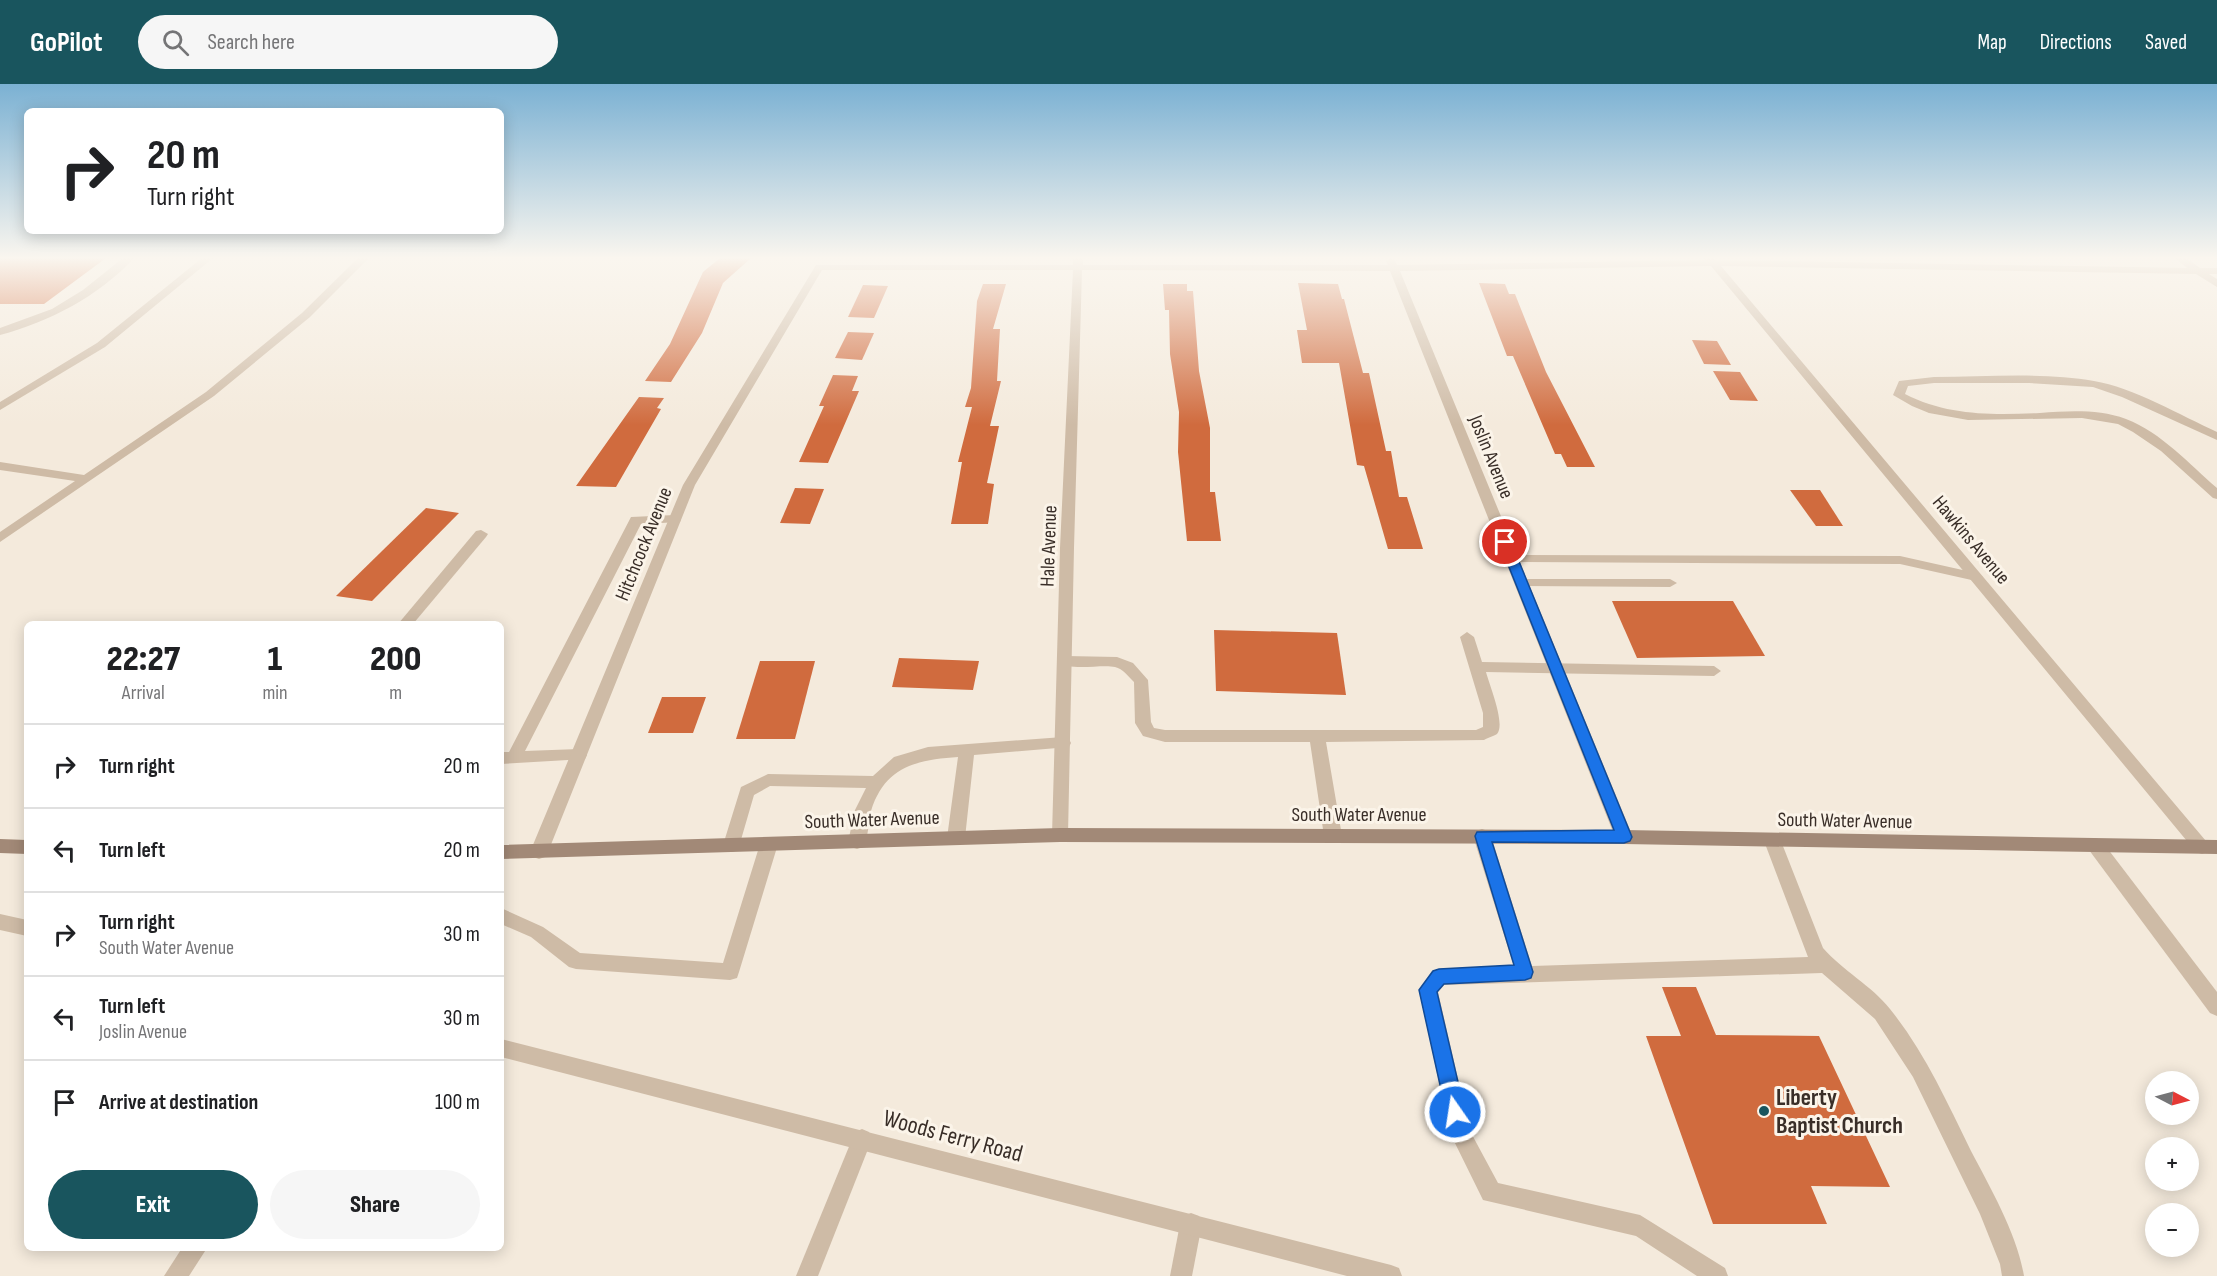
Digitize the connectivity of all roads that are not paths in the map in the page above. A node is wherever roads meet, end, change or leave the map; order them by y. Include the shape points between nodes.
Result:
1 (48, 314) edge
2 (140, 314) edge
3 (307, 314) edge
4 (791, 314) edge
5 (1077, 314) edge
6 (1412, 314) edge
7 (1756, 314) edge
8 (0, 324) edge
9 (16, 325) junction
10 (0, 332) edge
11 (0, 407) edge
12 (2217, 436) edge
13 (0, 466) edge
14 (86, 479) junction
15 (2217, 495) edge
16 (675, 519) junction
17 (481, 534) dead end
18 (0, 538) edge
19 (1512, 560) junction
20 (1976, 577) junction
21 (1522, 583) junction
22 (1670, 583) dead end
23 (408, 621) edge
24 (1467, 638) dead end
25 (1066, 661) junction
26 (1555, 666) junction
27 (1476, 667) junction
28 (1714, 671) dead end
29 (1317, 735) junction
30 (1063, 743) junction
31 (967, 749) junction
32 (579, 754) junction
33 (507, 758) edge
34 (877, 782) junction
35 (1060, 835) junction
36 (1333, 836) junction
37 (1482, 836) junction
38 (1624, 837) junction
39 (956, 838) junction
40 (1773, 841) junction
41 (857, 842) junction
42 (769, 844) junction
43 (732, 845) junction
44 (2096, 845) junction
45 (0, 846) edge
46 (24, 847) edge
47 (2210, 847) edge
48 (504, 852) edge
49 (538, 852) junction
50 (504, 917) edge
51 (0, 922) edge
52 (24, 927) edge
53 (1826, 965) junction
54 (1525, 972) junction
55 (2217, 1007) edge
56 (504, 1049) edge
57 (862, 1139) junction
58 (1191, 1224) junction
59 (194, 1251) edge
60 (175, 1276) edge
61 (807, 1276) edge
62 (1181, 1276) edge
63 (1391, 1276) edge
64 (1716, 1276) edge
65 (2013, 1276) edge

1 - 9 street
2 - 11 street via 101,345
3 - 14 street via 210,394
4 - 16 street, Hitchcock Avenue via 689,485
5 - 25 street, Hale Avenue
6 - 19 street, Joslin Avenue
7 - 20 street, Hawkins Avenue
8 - 9 street
9 - 10 street
12 - 15 street via 2094,384 1934,380 1903,383 1899,395 1920,407 1962,417 2106,417 2136,428
13 - 14 street
14 - 18 street
16 - 32 street, Hitchcock Avenue
16 - 33 street via 636,520
17 - 23 street
19 - 20 street via 1900,560
19 - 21 street, Joslin Avenue
20 - 47 street, Hawkins Avenue
21 - 22 street
21 - 26 street, Joslin Avenue
24 - 27 street
25 - 29 street via 1117,662 1128,667 1140,680 1143,723 1149,732 1165,736
25 - 30 street, Hale Avenue
26 - 27 street
26 - 28 street
26 - 38 street, Joslin Avenue
27 - 29 street via 1491,713 1491,730 1478,736
29 - 36 street
30 - 31 street
30 - 35 street, Hale Avenue
31 - 34 street via 900,761
31 - 39 street
32 - 33 street
32 - 49 street, Hitchcock Avenue
34 - 41 street via 862,810
34 - 43 street via 768,780 747,790
35 - 36 main road, South Water Avenue
35 - 39 main road, South Water Avenue
36 - 37 main road, South Water Avenue
37 - 38 main road, South Water Avenue
37 - 54 street
38 - 40 main road, South Water Avenue
39 - 41 main road, South Water Avenue
40 - 44 main road, South Water Avenue
40 - 53 street via 1815,952
41 - 42 main road, South Water Avenue
42 - 43 main road, South Water Avenue
42 - 50 street via 730,972 576,961 537,932
43 - 49 main road, South Water Avenue
44 - 47 main road, South Water Avenue
44 - 55 street
45 - 46 main road
48 - 49 main road, South Water Avenue
51 - 52 street
53 - 54 street
53 - 65 street via 1882,1013 1920,1070 1989,1208
54 - 64 street via 1439,976 1428,990 1460,1133 1491,1192 1640,1226
56 - 57 street, Woods Ferry Road
57 - 58 street, Woods Ferry Road
57 - 61 street
58 - 62 street
58 - 63 street, Woods Ferry Road
59 - 60 street

